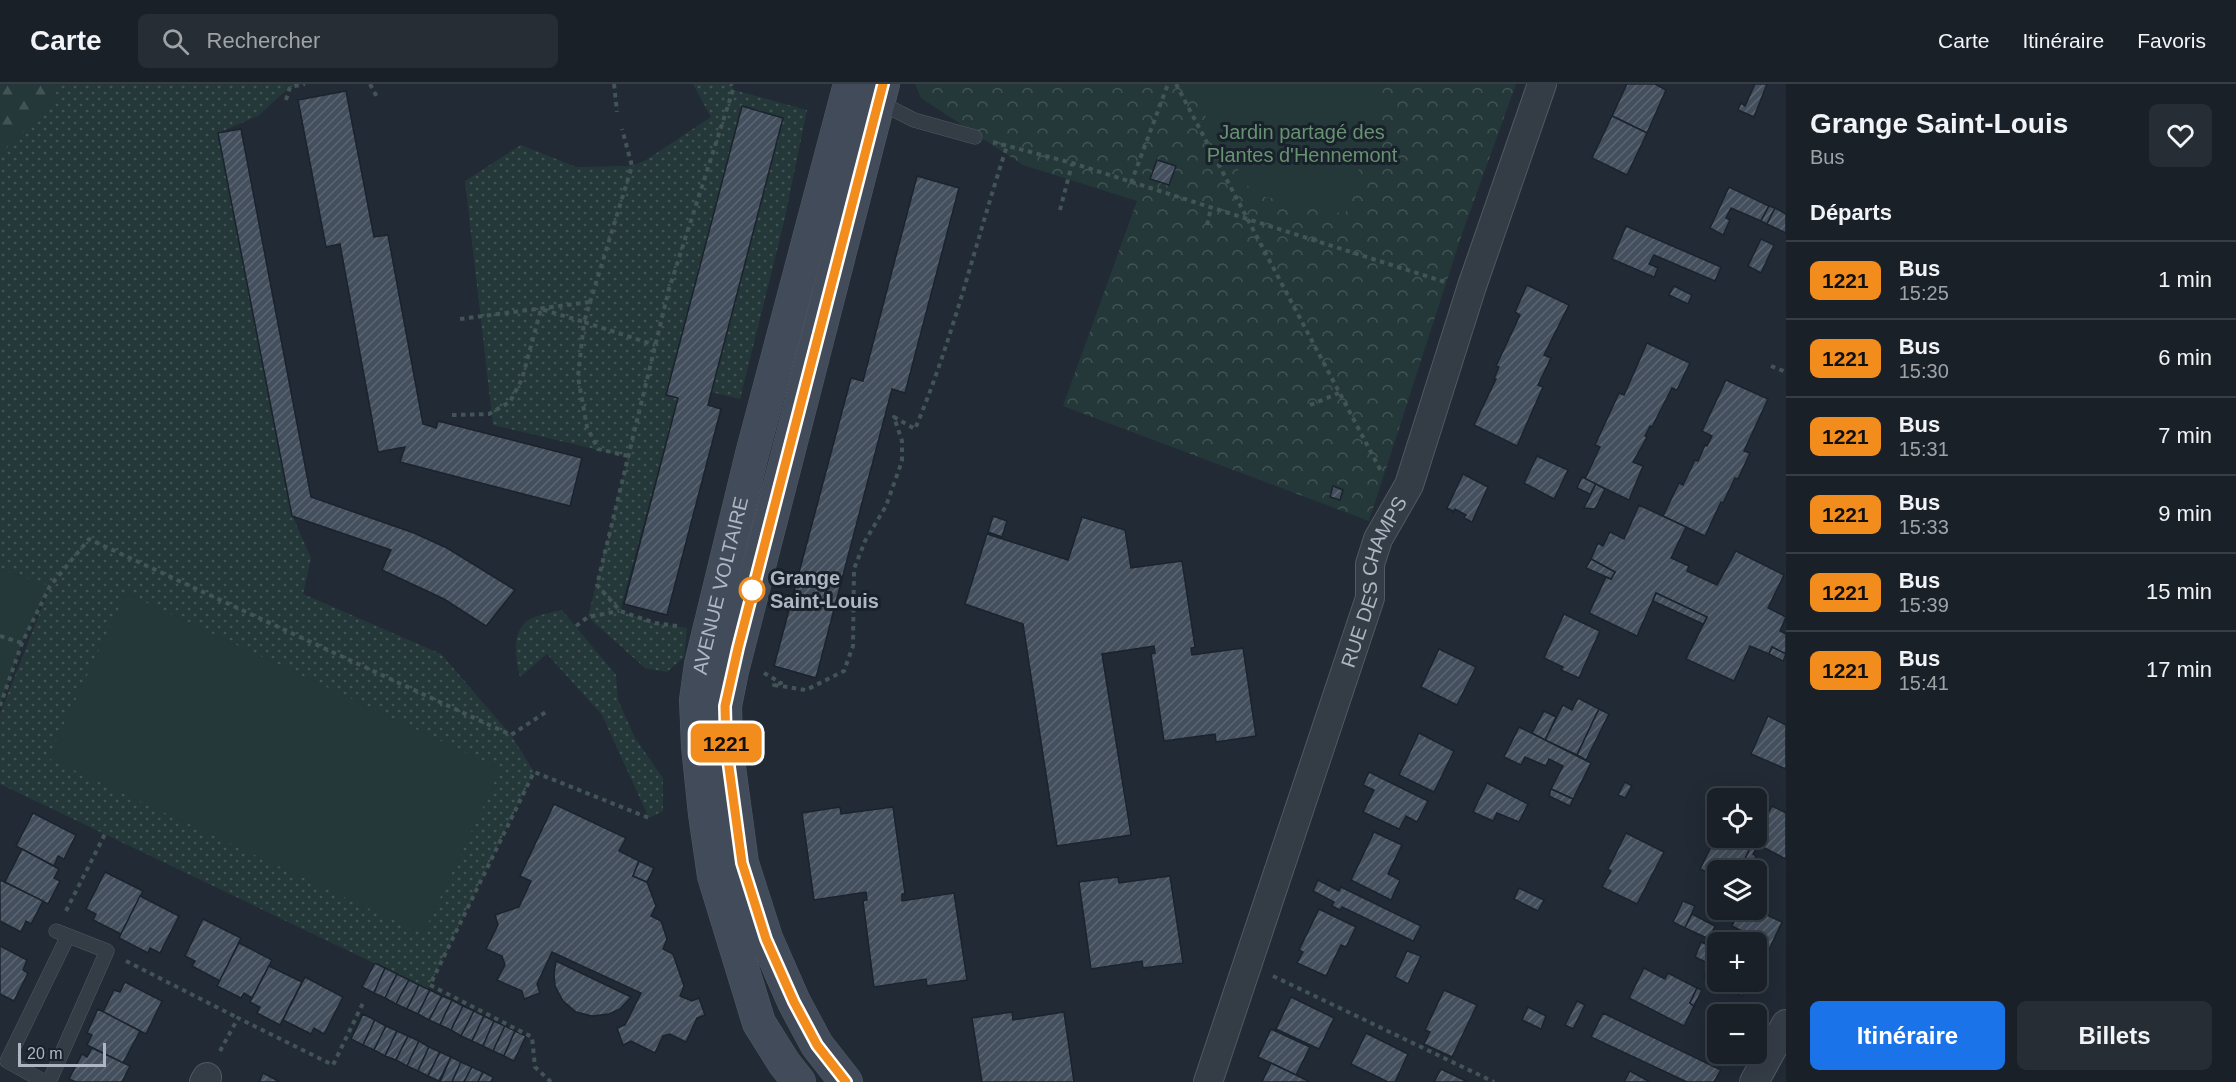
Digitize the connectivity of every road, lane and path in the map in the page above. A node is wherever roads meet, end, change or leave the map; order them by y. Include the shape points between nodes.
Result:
1 (305, 84) edge
2 (370, 84) edge
3 (614, 84) edge
4 (731, 84) edge
5 (850, 84) edge
6 (1168, 84) edge
7 (1176, 84) edge
8 (1542, 84) edge
9 (881, 93) edge
10 (378, 99) dead end
11 (286, 100) dead end
12 (617, 112) dead end
13 (622, 129) dead end
14 (975, 137) joint
15 (1007, 146) junction
16 (1072, 164) junction
17 (1131, 183) junction
18 (1210, 208) junction
19 (1060, 210) dead end
20 (1207, 225) dead end
21 (1449, 283) dead end
22 (590, 302) junction
23 (541, 309) junction
24 (460, 319) dead end
25 (584, 322) junction
26 (655, 345) junction
27 (1771, 366) dead end
28 (1786, 372) edge
29 (1339, 393) junction
30 (1310, 405) dead end
31 (452, 415) dead end
32 (628, 456) junction
33 (1384, 477) dead end
34 (620, 611) junction
35 (576, 626) dead end
36 (687, 628) dead end
37 (0, 636) edge
38 (22, 643) junction
39 (760, 672) dead end
40 (0, 706) edge
41 (546, 712) dead end
42 (649, 819) dead end
43 (105, 834) dead end
44 (62, 933) junction
45 (107, 951) junction
46 (1248, 964) junction
47 (363, 1004) dead end
48 (238, 1018) junction
49 (1786, 1024) edge
50 (206, 1080) edge
51 (1756, 1081) edge
52 (47, 1082) edge
53 (551, 1082) edge
54 (799, 1082) edge
55 (846, 1082) edge
56 (1208, 1082) edge
57 (1494, 1082) edge

1 - 11 path via 290,87
2 - 10 path
3 - 12 path
4 - 26 path via 734,90 669,289
5 - 54 street, AVENUE VOLTAIRE via 752,453 701,664 696,700 714,876 759,1023
6 - 17 path
7 - 29 path
8 - 46 street, RUE DES CHAMPS via 1409,485 1378,539 1370,564 1370,598
9 - 14 lane via 914,120
9 - 55 street, AVENUE VOLTAIRE via 725,706 726,745 742,863 766,939 817,1045
13 - 22 path via 632,166
14 - 15 path
15 - 16 path
15 - 39 path via 974,260 915,429 894,417 902,441 902,461 886,506 854,569 853,646 844,671 806,690 774,685 781,683
16 - 17 path
16 - 19 path
17 - 18 path
18 - 20 path
18 - 21 path
22 - 23 path
22 - 25 path
23 - 24 path
23 - 25 path
23 - 31 path via 522,379 510,402 489,414
25 - 26 path
25 - 32 path via 578,377 587,427 598,448
26 - 32 path
27 - 28 path
29 - 30 path
29 - 33 path
32 - 34 path via 597,585
34 - 35 path via 588,617
34 - 36 path via 655,623
37 - 38 path
38 - 40 path
38 - 41 path via 50,586 89,539 511,735
42 - 53 path via 534,772 430,985 532,1037 535,1067
43 - 44 path
44 - 45 lane
44 - 52 lane via 7,1061
45 - 48 path
45 - 52 lane
46 - 56 street, RUE DES CHAMPS
46 - 57 path
47 - 48 path via 333,1065
48 - 50 path
49 - 51 street

